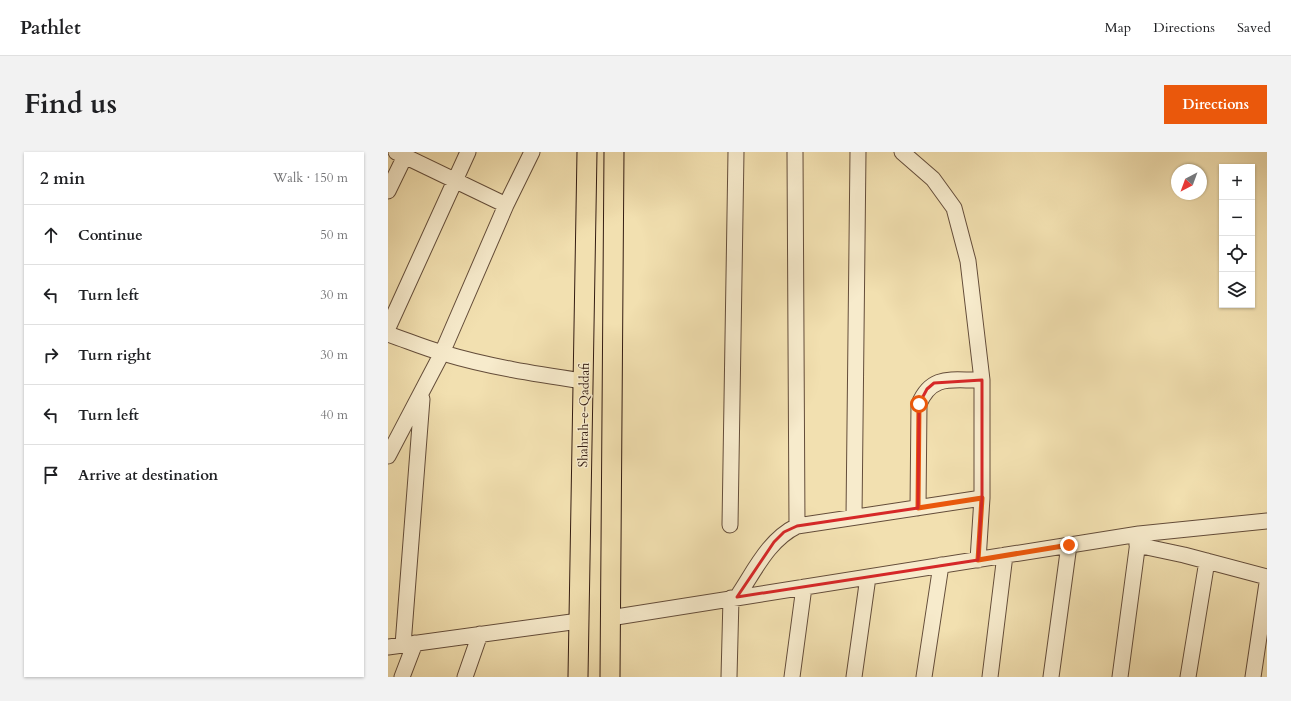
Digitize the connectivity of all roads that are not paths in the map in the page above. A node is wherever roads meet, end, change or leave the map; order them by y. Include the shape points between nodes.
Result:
1 (468, 152) edge
2 (532, 152) edge
3 (587, 152) edge
4 (614, 152) edge
5 (736, 152) edge
6 (794, 152) edge
7 (858, 152) edge
8 (902, 152) edge
9 (400, 154) edge
10 (455, 180) junction
11 (388, 191) edge
12 (506, 205) junction
13 (388, 328) edge
14 (388, 334) edge
15 (442, 353) junction
16 (982, 380) junction
17 (583, 381) junction
18 (422, 392) junction
19 (388, 456) edge
20 (982, 498) junction
21 (918, 508) junction
22 (854, 517) junction
23 (1267, 521) edge
24 (730, 525) dead end
25 (796, 526) junction
26 (1138, 540) junction
27 (1069, 545) junction
28 (1005, 555) junction
29 (978, 560) junction
30 (1208, 561) junction
31 (941, 566) junction
32 (868, 577) junction
33 (1267, 577) edge
34 (1267, 583) edge
35 (804, 587) junction
36 (734, 598) junction
37 (610, 618) junction
38 (579, 621) junction
39 (480, 634) junction
40 (409, 644) junction
41 (388, 647) edge
42 (402, 677) edge
43 (465, 677) edge
44 (578, 677) edge
45 (610, 677) edge
46 (729, 677) edge
47 (792, 677) edge
48 (854, 677) edge
49 (924, 677) edge
50 (990, 677) edge
51 (1051, 677) edge
52 (1120, 677) edge
53 (1188, 677) edge
54 (1253, 677) edge

1 - 10 street
2 - 12 street
3 - 17 main road, Shahrah-e-Qaddafi
4 - 37 main road
5 - 24 street
6 - 25 street
7 - 22 street
8 - 16 street via 933,179 954,208 968,261
9 - 10 street
9 - 11 street
10 - 12 street
10 - 13 street
12 - 15 street
14 - 15 street
15 - 17 street via 518,372
15 - 18 street
16 - 20 street
16 - 21 street via 934,383 923,396 919,404
17 - 38 main road, Shahrah-e-Qaddafi
18 - 19 street
18 - 40 street
20 - 21 street
20 - 29 street
21 - 22 street
22 - 25 street
23 - 26 street
25 - 36 street via 784,532 774,542
26 - 27 street
26 - 30 street
26 - 52 street
27 - 28 street
27 - 51 street
28 - 29 street
28 - 50 street
29 - 31 street
30 - 33 street
30 - 53 street
31 - 32 street
31 - 49 street
32 - 35 street
32 - 48 street
34 - 54 street
35 - 36 street
35 - 47 street
36 - 37 street
36 - 46 street
37 - 45 main road
38 - 39 street
38 - 44 main road, Shahrah-e-Qaddafi
39 - 40 street
39 - 43 street
40 - 41 street
40 - 42 street

